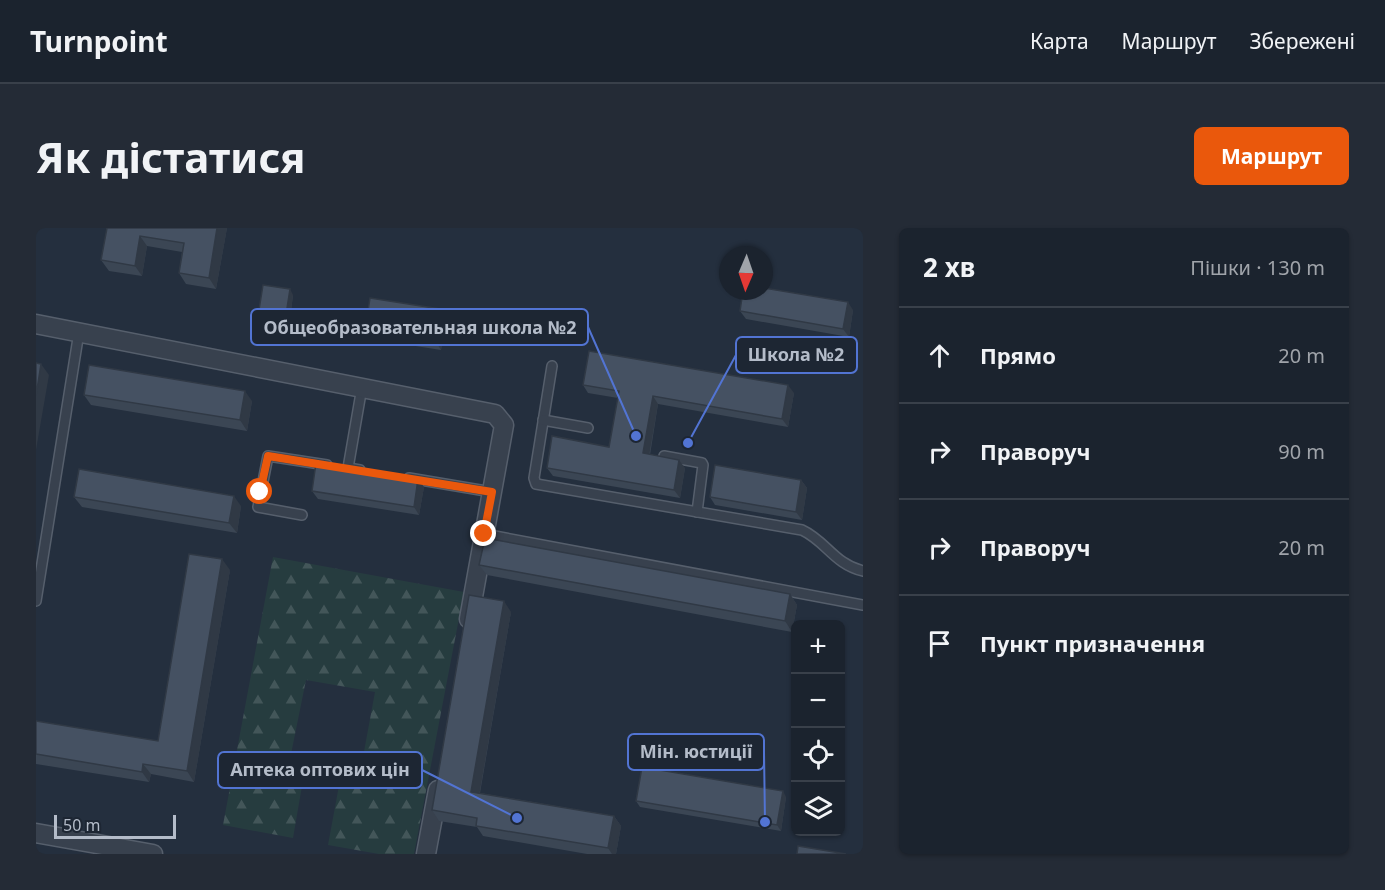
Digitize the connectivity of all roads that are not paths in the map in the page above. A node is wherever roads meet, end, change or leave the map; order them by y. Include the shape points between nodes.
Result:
1 (36, 324) edge
2 (79, 332) junction
3 (552, 366) dead end
4 (362, 387) junction
5 (543, 420) junction
6 (588, 428) dead end
7 (664, 456) edge
8 (348, 468) junction
9 (370, 471) edge
10 (403, 477) edge
11 (492, 492) junction
12 (697, 512) junction
13 (302, 515) dead end
14 (484, 534) junction
15 (863, 571) edge
16 (36, 601) edge
17 (863, 604) edge
18 (465, 637) edge
19 (441, 774) edge
20 (36, 833) edge
21 (153, 854) edge
22 (426, 854) edge

1 - 2 street
2 - 4 street
2 - 16 lane
3 - 5 lane
4 - 8 lane
4 - 11 street via 495,414 504,426
5 - 6 lane
5 - 12 lane via 536,483
7 - 12 lane via 704,465
8 - 9 lane
8 - 13 lane via 268,456 258,507
10 - 11 lane
11 - 14 street
12 - 15 lane via 802,530 847,565
14 - 17 lane
14 - 18 street
19 - 22 street
20 - 21 street

